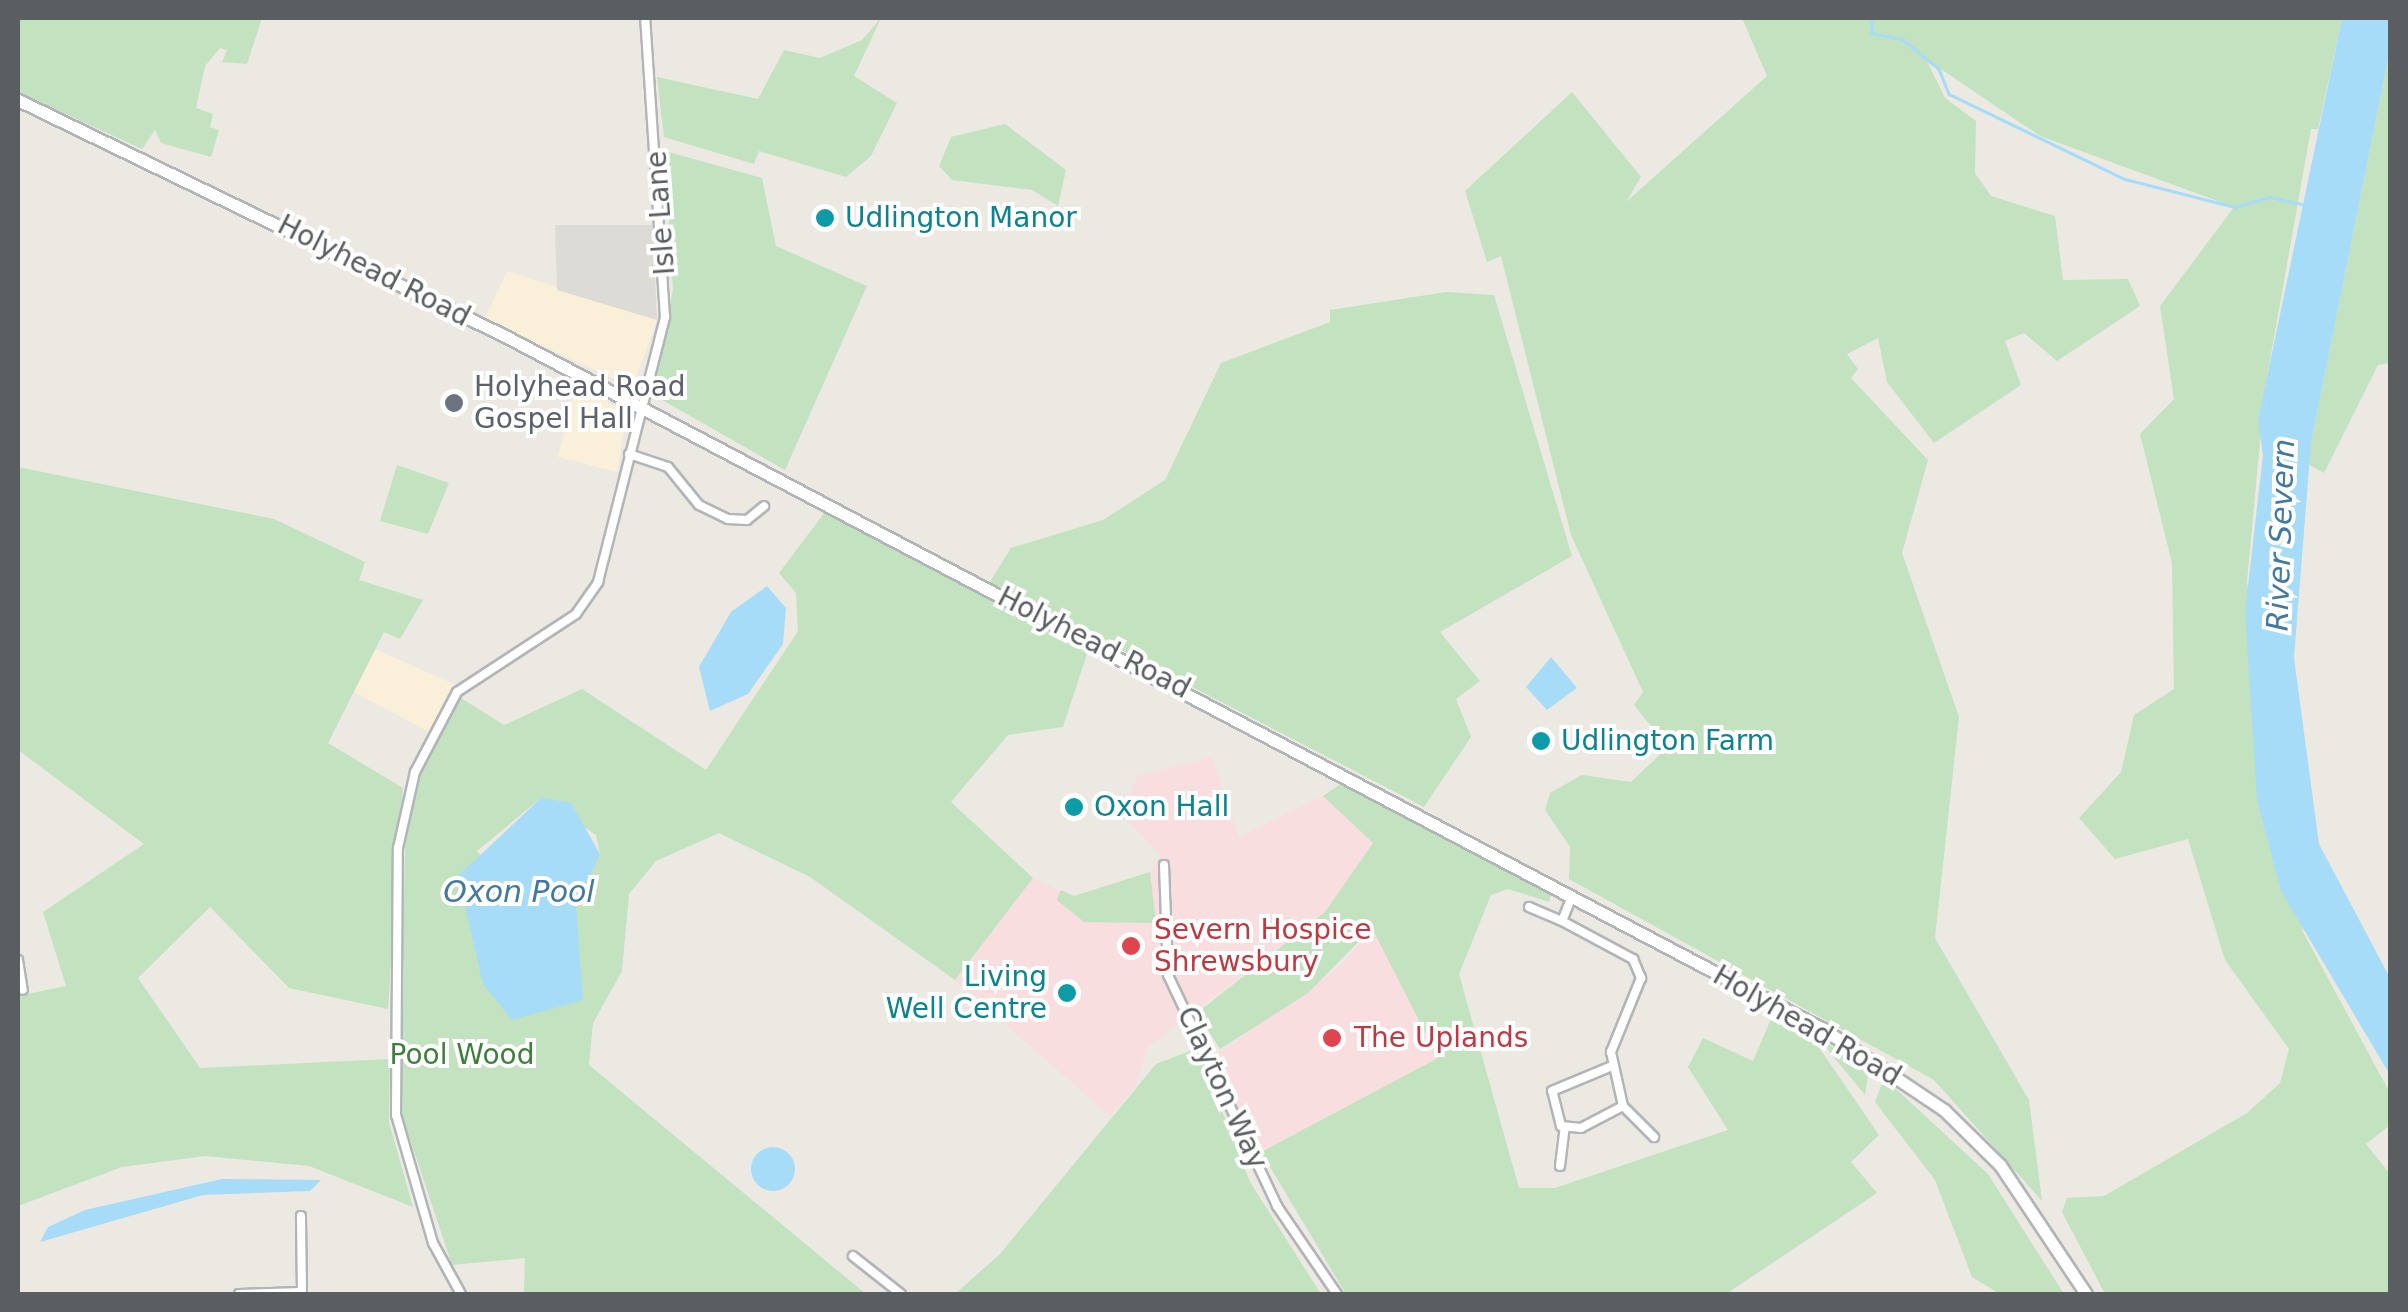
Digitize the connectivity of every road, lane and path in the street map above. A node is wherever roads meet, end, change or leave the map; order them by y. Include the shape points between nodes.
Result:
1 (645, 18) edge
2 (18, 100) edge
3 (640, 406) junction
4 (629, 454) junction
5 (770, 521) dead end
6 (1164, 865) dead end
7 (1572, 896) junction
8 (1530, 907) dead end
9 (1562, 921) junction
10 (18, 960) edge
11 (23, 990) dead end
12 (1612, 1066) junction
13 (1623, 1106) junction
14 (1565, 1128) junction
15 (1654, 1137) dead end
16 (1560, 1166) dead end
17 (300, 1216) dead end
18 (853, 1256) dead end
19 (239, 1294) edge
20 (461, 1294) edge
21 (901, 1294) edge
22 (1336, 1294) edge
23 (2086, 1294) edge

1 - 3 street, Isle Lane via 667,271
2 - 3 main road, Holyhead Road
3 - 4 street, Isle Lane
3 - 7 main road, Holyhead Road
4 - 5 street via 668,468 699,505 728,520 761,511
4 - 20 street, Isle Lane via 591,598 457,692 406,797 396,1116 426,1224
6 - 22 street, Clayton Way via 1168,975 1277,1206
7 - 9 street
7 - 23 main road, Holyhead Road via 1822,1029 1944,1110 2044,1219
8 - 9 street
9 - 12 street via 1628,956 1640,972
10 - 11 street
12 - 13 street
12 - 14 street via 1552,1091
13 - 14 street
13 - 15 street
14 - 16 street
17 - 19 street via 302,1292
18 - 21 street

